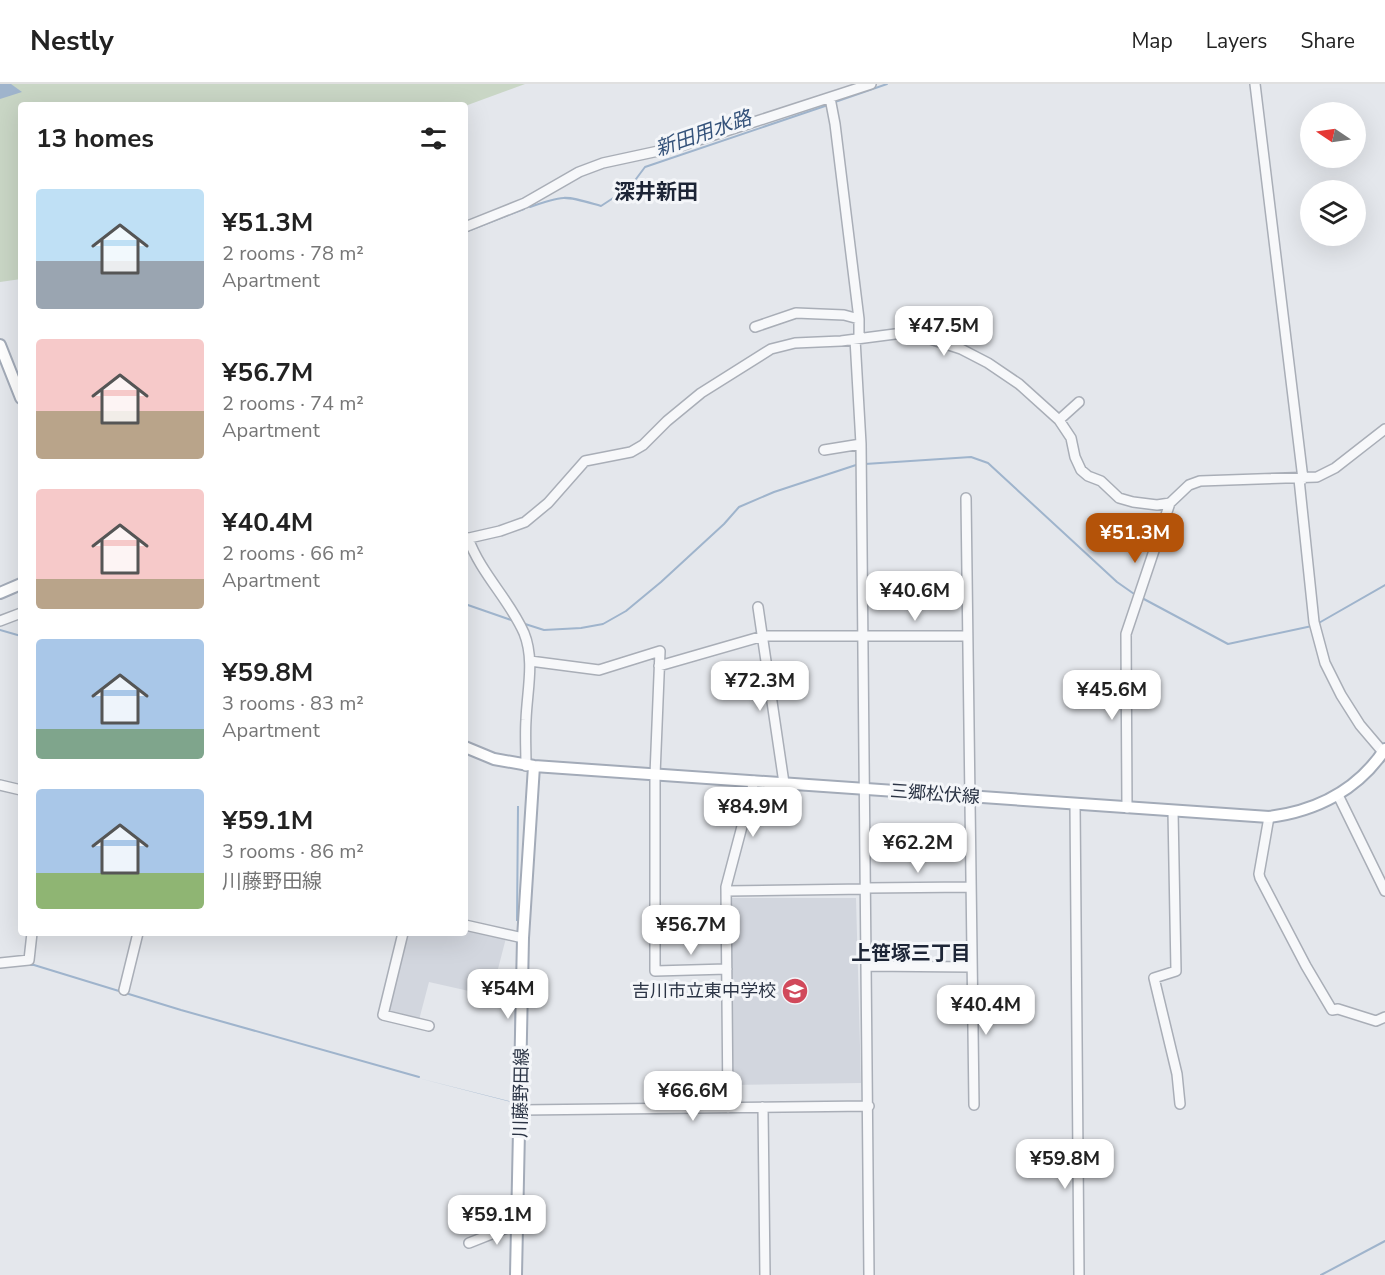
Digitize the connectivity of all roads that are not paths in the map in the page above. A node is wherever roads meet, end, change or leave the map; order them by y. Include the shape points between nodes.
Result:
1 (871, 84) edge
2 (1256, 84) edge
3 (830, 98) junction
4 (468, 226) edge
5 (859, 319) junction
6 (755, 327) dead end
7 (857, 339) junction
8 (0, 345) edge
9 (18, 391) edge
10 (1077, 405) dead end
11 (1059, 420) junction
12 (1385, 429) edge
13 (861, 444) junction
14 (824, 450) dead end
15 (1301, 479) junction
16 (966, 498) dead end
17 (1170, 503) junction
18 (468, 539) edge
19 (468, 541) edge
20 (18, 585) edge
21 (0, 593) edge
22 (758, 607) dead end
23 (18, 614) edge
24 (0, 621) edge
25 (863, 635) junction
26 (763, 636) junction
27 (967, 636) junction
28 (530, 661) junction
29 (659, 666) junction
30 (468, 748) edge
31 (1384, 751) edge
32 (530, 766) junction
33 (655, 775) junction
34 (754, 782) junction
35 (784, 783) junction
36 (0, 785) edge
37 (18, 789) edge
38 (865, 789) junction
39 (1338, 795) junction
40 (971, 797) junction
41 (1075, 804) junction
42 (1127, 808) junction
43 (1173, 811) junction
44 (1269, 817) junction
45 (971, 887) junction
46 (866, 888) junction
47 (726, 891) junction
48 (1385, 891) edge
49 (468, 926) edge
50 (32, 936) edge
51 (137, 936) edge
52 (402, 936) edge
53 (523, 938) junction
54 (0, 963) edge
55 (867, 966) junction
56 (971, 967) junction
57 (727, 969) junction
58 (124, 990) dead end
59 (1385, 1017) edge
60 (429, 1026) dead end
61 (1180, 1104) dead end
62 (974, 1105) dead end
63 (868, 1106) junction
64 (763, 1107) junction
65 (728, 1108) junction
66 (521, 1110) junction
67 (517, 1224) junction
68 (469, 1244) dead end
69 (516, 1275) edge
70 (765, 1275) edge
71 (869, 1275) edge
72 (1079, 1275) edge

1 - 3 street
2 - 15 street
3 - 4 street via 677,147 603,163 525,203
3 - 5 street
5 - 6 street via 796,313
5 - 7 street
7 - 11 street via 915,334 961,349 1019,384
7 - 13 street
7 - 18 street via 795,343 761,354 701,393 643,445 631,452 585,461 548,504 525,522
8 - 9 main road
10 - 11 street
11 - 17 street via 1071,438 1077,464 1088,476 1127,501
12 - 15 street via 1329,472
13 - 14 street
13 - 25 street
15 - 17 street via 1195,482
15 - 31 street via 1314,622 1325,663 1360,725
16 - 27 street
17 - 42 street via 1126,634
19 - 28 street via 524,633
20 - 21 main road
22 - 26 street
23 - 24 street
25 - 26 street
25 - 27 street
25 - 38 street
26 - 29 street
26 - 35 street
27 - 40 street
28 - 29 street via 599,670 660,651
28 - 32 street via 526,720
29 - 33 street
30 - 32 main road, 三郷松伏線 via 494,759
31 - 39 main road, 三郷松伏線 via 1368,771
32 - 33 main road, 三郷松伏線
32 - 53 main road, 川藤野田線
33 - 34 main road, 三郷松伏線
33 - 57 street via 655,971
34 - 35 main road, 三郷松伏線
34 - 47 street
35 - 38 main road, 三郷松伏線
36 - 37 street
38 - 40 main road, 三郷松伏線
38 - 46 street
39 - 44 main road, 三郷松伏線 via 1309,808
39 - 48 street
40 - 41 main road, 三郷松伏線
40 - 45 street
41 - 42 main road, 三郷松伏線
41 - 72 street
42 - 43 main road, 三郷松伏線
43 - 44 main road, 三郷松伏線
43 - 61 street via 1176,971 1154,978 1177,1074
44 - 59 street via 1258,874 1306,966 1332,1010 1376,1021
45 - 46 street
45 - 56 street
46 - 47 street
46 - 55 street
47 - 57 street
49 - 53 street
50 - 54 street via 29,960
51 - 58 street
52 - 60 street via 383,1016
53 - 66 main road, 川藤野田線
55 - 56 street
55 - 63 street
56 - 62 street
57 - 65 street
63 - 64 street
63 - 71 street
64 - 65 street
64 - 70 street
65 - 66 street
66 - 67 main road, 川藤野田線
67 - 68 street
67 - 69 main road, 川藤野田線

